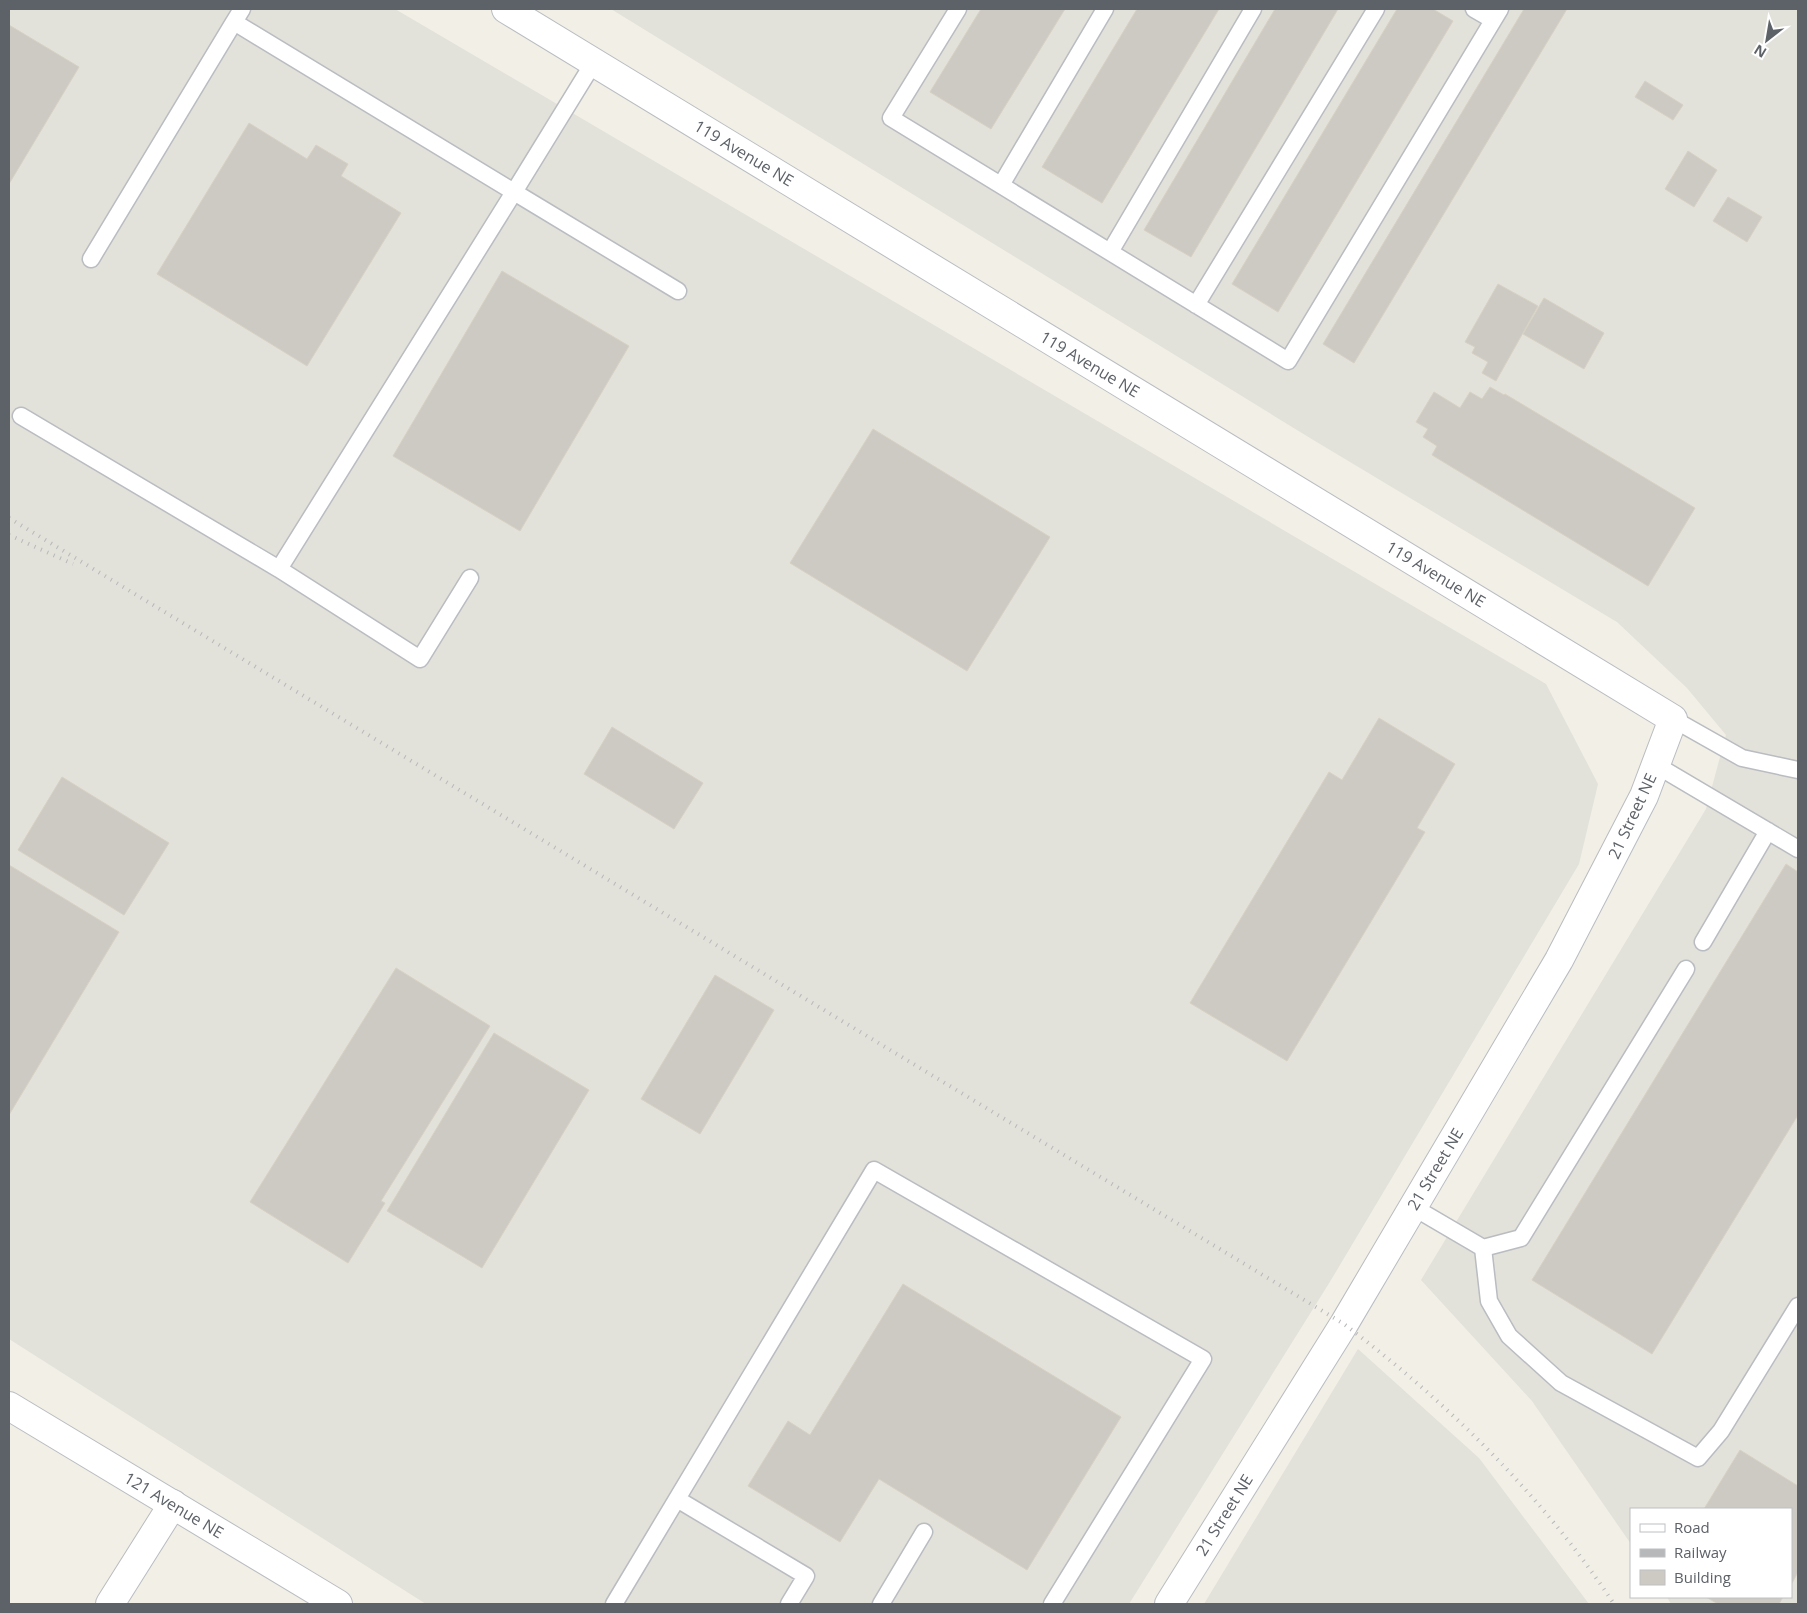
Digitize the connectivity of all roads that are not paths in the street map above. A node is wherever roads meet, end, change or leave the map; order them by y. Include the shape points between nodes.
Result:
1 (506, 9) edge
2 (958, 9) edge
3 (1104, 9) edge
4 (1253, 9) edge
5 (1376, 9) edge
6 (1474, 9) edge
7 (1496, 14) edge
8 (238, 15) edge
9 (594, 62) junction
10 (1000, 185) junction
11 (514, 192) junction
12 (1110, 252) junction
13 (91, 259) dead end
14 (678, 291) dead end
15 (1196, 305) junction
16 (21, 416) dead end
17 (279, 569) junction
18 (470, 578) dead end
19 (1673, 719) junction
20 (1656, 765) junction
21 (1798, 770) edge
22 (1768, 832) junction
23 (1798, 849) edge
24 (1703, 942) dead end
25 (1686, 969) dead end
26 (1413, 1207) junction
27 (1483, 1248) junction
28 (1798, 1306) edge
29 (9, 1406) edge
30 (677, 1499) junction
31 (173, 1504) junction
32 (924, 1532) dead end
33 (110, 1604) edge
34 (338, 1604) edge
35 (614, 1604) edge
36 (789, 1604) edge
37 (881, 1604) edge
38 (1052, 1604) edge
39 (1169, 1604) edge

1 - 9 street, 119 Avenue NE
2 - 10 lane via 891,118
3 - 10 lane
4 - 12 lane
5 - 15 lane
6 - 7 lane
7 - 15 lane via 1288,361
8 - 11 lane
8 - 13 lane
9 - 11 lane
9 - 19 street, 119 Avenue NE
10 - 12 lane
11 - 14 lane
11 - 17 lane
12 - 15 lane
16 - 17 lane
17 - 18 lane via 420,659
19 - 20 street, 21 Street NE
19 - 21 lane via 1742,758
20 - 22 lane
20 - 26 street, 21 Street NE via 1644,796 1560,960
22 - 23 lane
22 - 24 lane
25 - 27 lane via 1521,1238
26 - 27 lane
26 - 39 street, 21 Street NE
27 - 28 lane via 1489,1301 1509,1336 1561,1383 1698,1458 1721,1430
29 - 31 street, 121 Avenue NE
30 - 35 lane
30 - 36 lane via 806,1576
30 - 38 lane via 874,1170 1202,1359
31 - 33 street
31 - 34 street, 121 Avenue NE
32 - 37 lane

